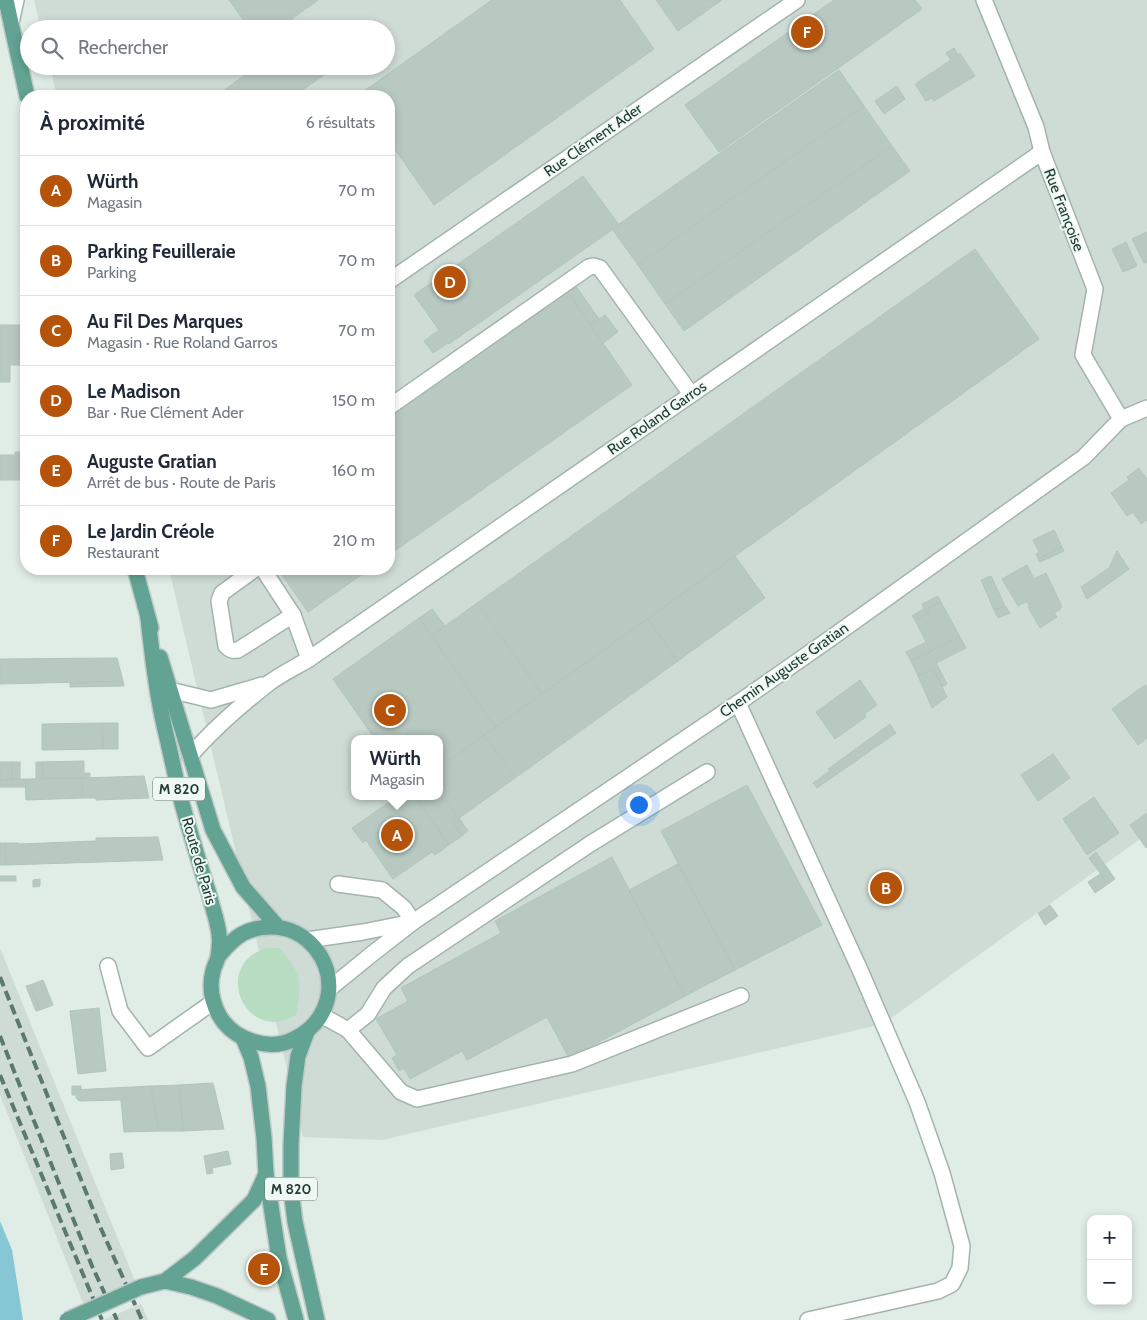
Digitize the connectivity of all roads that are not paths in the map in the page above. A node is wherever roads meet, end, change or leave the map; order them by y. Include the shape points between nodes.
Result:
1 (6, 0) edge
2 (16, 0) edge
3 (797, 0) edge
4 (984, 0) edge
5 (11, 23) junction
6 (20, 64) edge
7 (22, 75) edge
8 (26, 90) edge
9 (1042, 152) junction
10 (395, 277) edge
11 (691, 394) junction
12 (395, 403) edge
13 (1147, 408) edge
14 (1121, 419) junction
15 (137, 575) edge
16 (247, 575) edge
17 (267, 575) edge
18 (293, 615) junction
19 (148, 618) junction
20 (308, 659) junction
21 (270, 682) junction
22 (170, 690) junction
23 (738, 703) junction
24 (190, 756) junction
25 (707, 772) dead end
26 (338, 884) dead end
27 (413, 922) junction
28 (278, 927) junction
29 (307, 940) junction
30 (218, 957) junction
31 (108, 966) dead end
32 (329, 989) junction
33 (741, 996) dead end
34 (213, 1002) junction
35 (321, 1015) junction
36 (348, 1030) junction
37 (307, 1032) junction
38 (243, 1038) junction
39 (266, 1174) junction
40 (165, 1281) junction
41 (67, 1320) edge
42 (268, 1320) edge
43 (296, 1320) edge
44 (317, 1320) edge
45 (808, 1320) edge

1 - 5 main road
2 - 5 street
3 - 10 street, Rue Clément Ader
4 - 9 street, Rue Françoise via 1036,127
5 - 6 main road
7 - 8 main road
9 - 11 street, Rue Roland Garros
9 - 14 street, Rue Françoise via 1095,290 1083,355
11 - 12 street via 600,268 593,266
11 - 20 street, Rue Roland Garros
13 - 14 street, Chemin Auguste Gratian
14 - 23 street, Chemin Auguste Gratian via 1084,457
15 - 19 main road, Route de Paris / M 820
16 - 18 street via 222,593 219,601 229,650 238,650
17 - 18 street
18 - 20 street
19 - 22 main road, Route de Paris / M 820
19 - 30 main road, Route de Paris / M 820 via 158,700 182,806 219,934
20 - 21 street, Rue Roland Garros
21 - 22 street, Rue Roland Garros via 211,700
21 - 24 street, Rue Roland Garros
22 - 24 main road, Route de Paris / M 820
23 - 27 street, Chemin Auguste Gratian
23 - 45 street via 917,1102 942,1173 962,1246 960,1268 952,1284 938,1291
24 - 28 main road, Route de Paris / M 820 via 213,830 243,887
25 - 36 street via 590,844 408,966 384,988 368,1014
26 - 27 street via 382,890 404,908
27 - 29 street, Chemin Auguste Gratian
27 - 32 street, Chemin Auguste Gratian
28 - 29 main road, Route de Paris / M 820 via 294,931
28 - 30 main road, Route de Paris / M 820 via 260,927 243,933
29 - 32 main road, Route de Paris / M 820 via 320,954 328,971
30 - 34 main road, Route de Paris / M 820 via 212,972
31 - 34 street via 120,1011 148,1048
32 - 35 main road, Route de Paris / M 820
33 - 36 street via 572,1064 417,1099 401,1092
34 - 38 main road, Route de Paris / M 820 via 230,1029
35 - 36 street
35 - 37 main road, Route de Paris / M 820
37 - 38 main road, Route de Paris / M 820 via 276,1044
37 - 44 main road, Route de Paris / M 820 via 298,1056 294,1086 291,1190
38 - 39 main road, Route de Paris / M 820 via 258,1086
39 - 40 main road via 254,1200 195,1258
39 - 43 main road, Route de Paris / M 820 via 279,1258
40 - 41 main road, bridge via 141,1287
40 - 42 main road via 217,1296

